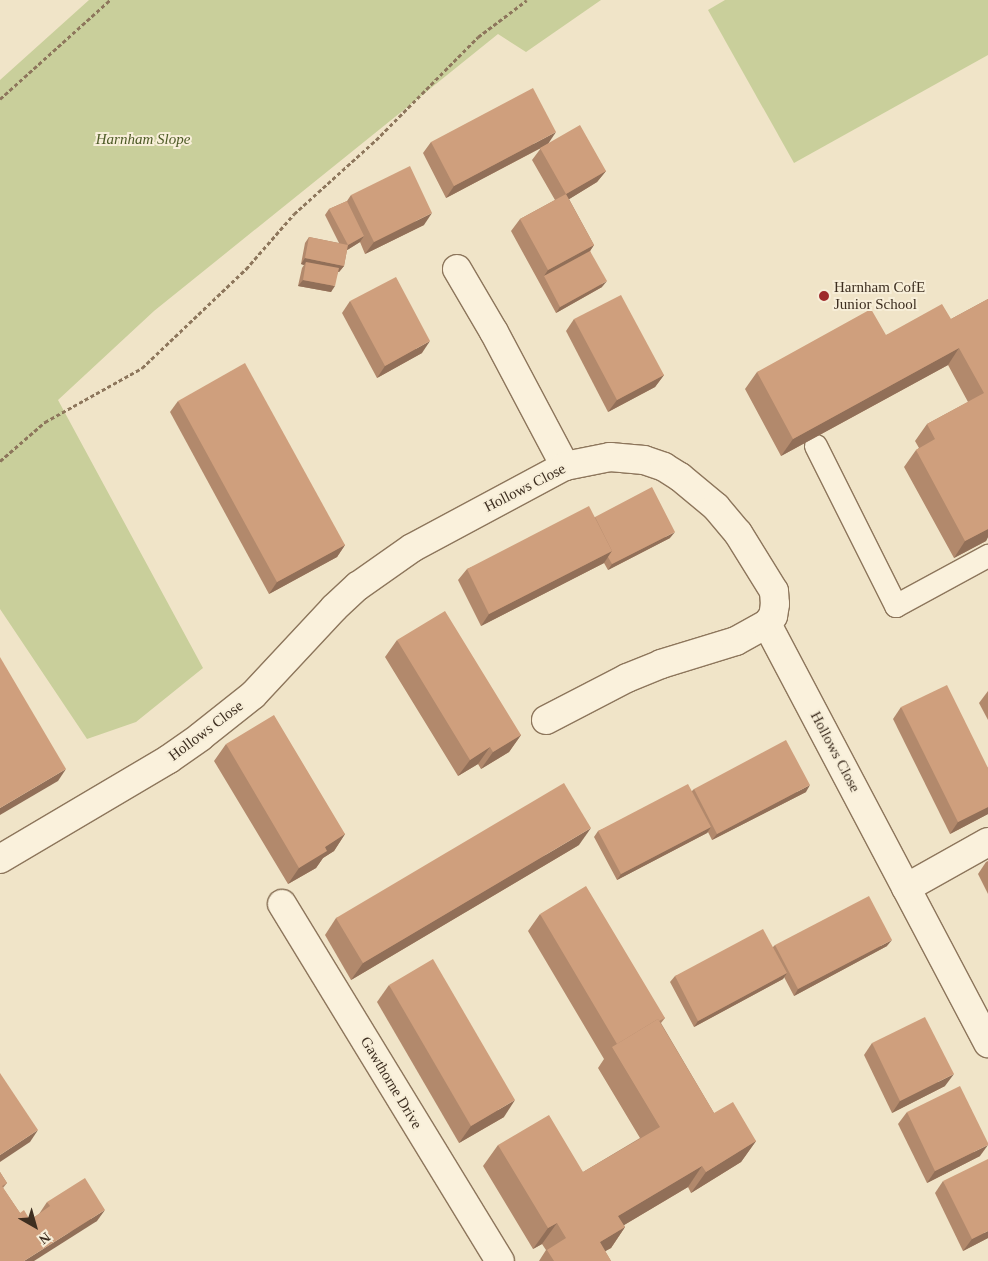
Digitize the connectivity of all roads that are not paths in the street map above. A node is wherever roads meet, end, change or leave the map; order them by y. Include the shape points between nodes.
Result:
1 (457, 269) dead end
2 (816, 446) edge
3 (565, 466) junction
4 (988, 556) edge
5 (767, 624) junction
6 (546, 720) dead end
7 (988, 842) edge
8 (0, 859) edge
9 (906, 888) junction
10 (282, 904) dead end
11 (988, 1044) edge
12 (500, 1261) edge

1 - 3 street
2 - 4 lane via 896,606
3 - 5 street, Hollows Close via 610,457 644,460 664,467 697,490 738,533 774,591 773,616
3 - 8 street, Hollows Close via 447,528 384,567 334,608 253,695 200,737 169,759
5 - 6 street via 736,641 627,678
5 - 9 street, Hollows Close
7 - 9 street
9 - 11 street, Hollows Close
10 - 12 street, Gawthorne Drive

